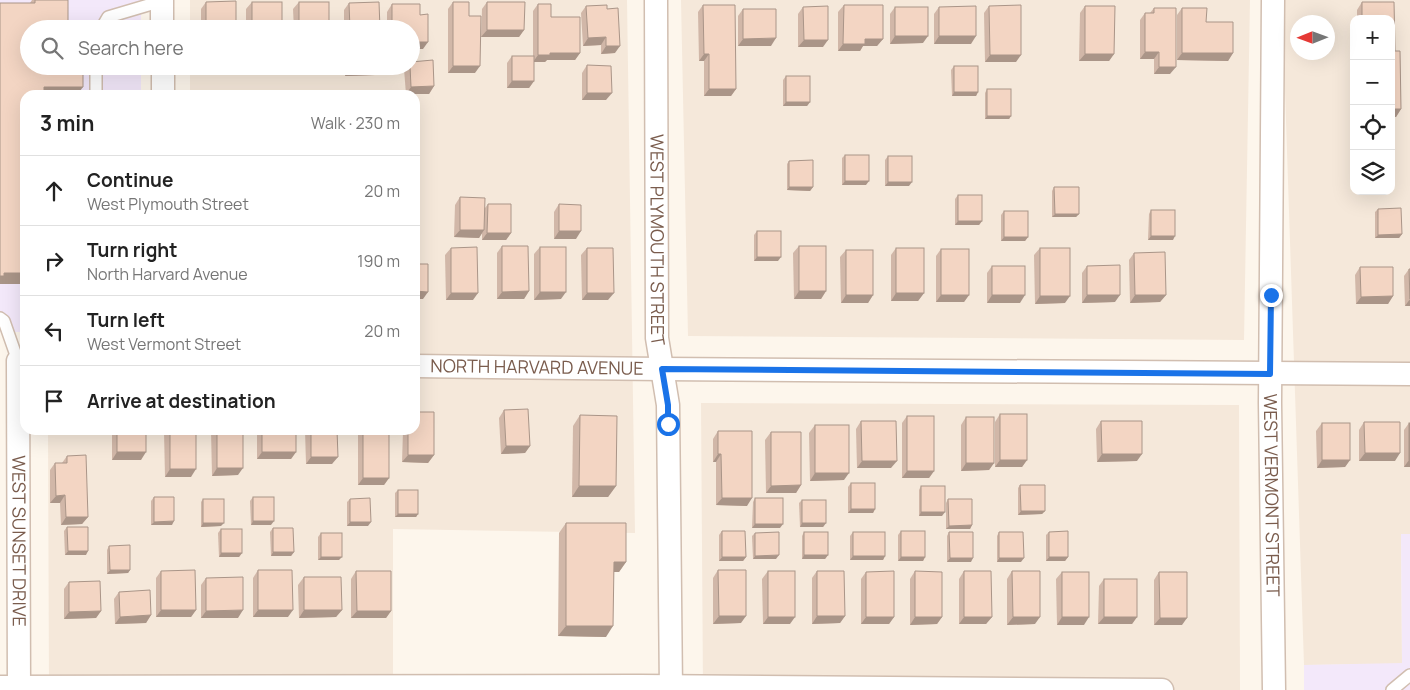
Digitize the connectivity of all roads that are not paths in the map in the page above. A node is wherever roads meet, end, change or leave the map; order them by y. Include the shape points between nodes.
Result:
1 (656, 0) edge
2 (1273, 0) edge
3 (162, 1) edge
4 (106, 20) edge
5 (162, 20) edge
6 (96, 75) edge
7 (162, 75) edge
8 (96, 90) edge
9 (163, 90) edge
10 (0, 318) edge
11 (14, 361) edge
12 (420, 366) edge
13 (662, 369) junction
14 (1270, 374) junction
15 (1410, 374) edge
16 (1410, 674) edge
17 (12, 688) edge
18 (671, 688) edge
19 (1162, 690) edge
20 (1274, 690) edge
21 (1392, 690) edge

1 - 13 street, WEST PLYMOUTH STREET via 657,338
2 - 14 street, WEST VERMONT STREET
3 - 4 lane
3 - 5 street
6 - 8 lane
7 - 9 street
10 - 11 lane via 4,321
11 - 17 street, WEST SUNSET DRIVE
12 - 13 street, NORTH HARVARD AVENUE
13 - 14 street, NORTH HARVARD AVENUE
13 - 18 street, WEST PLYMOUTH STREET via 668,405
14 - 15 street, NORTH HARVARD AVENUE
14 - 20 street, WEST VERMONT STREET
16 - 21 lane
17 - 18 street
18 - 19 street

